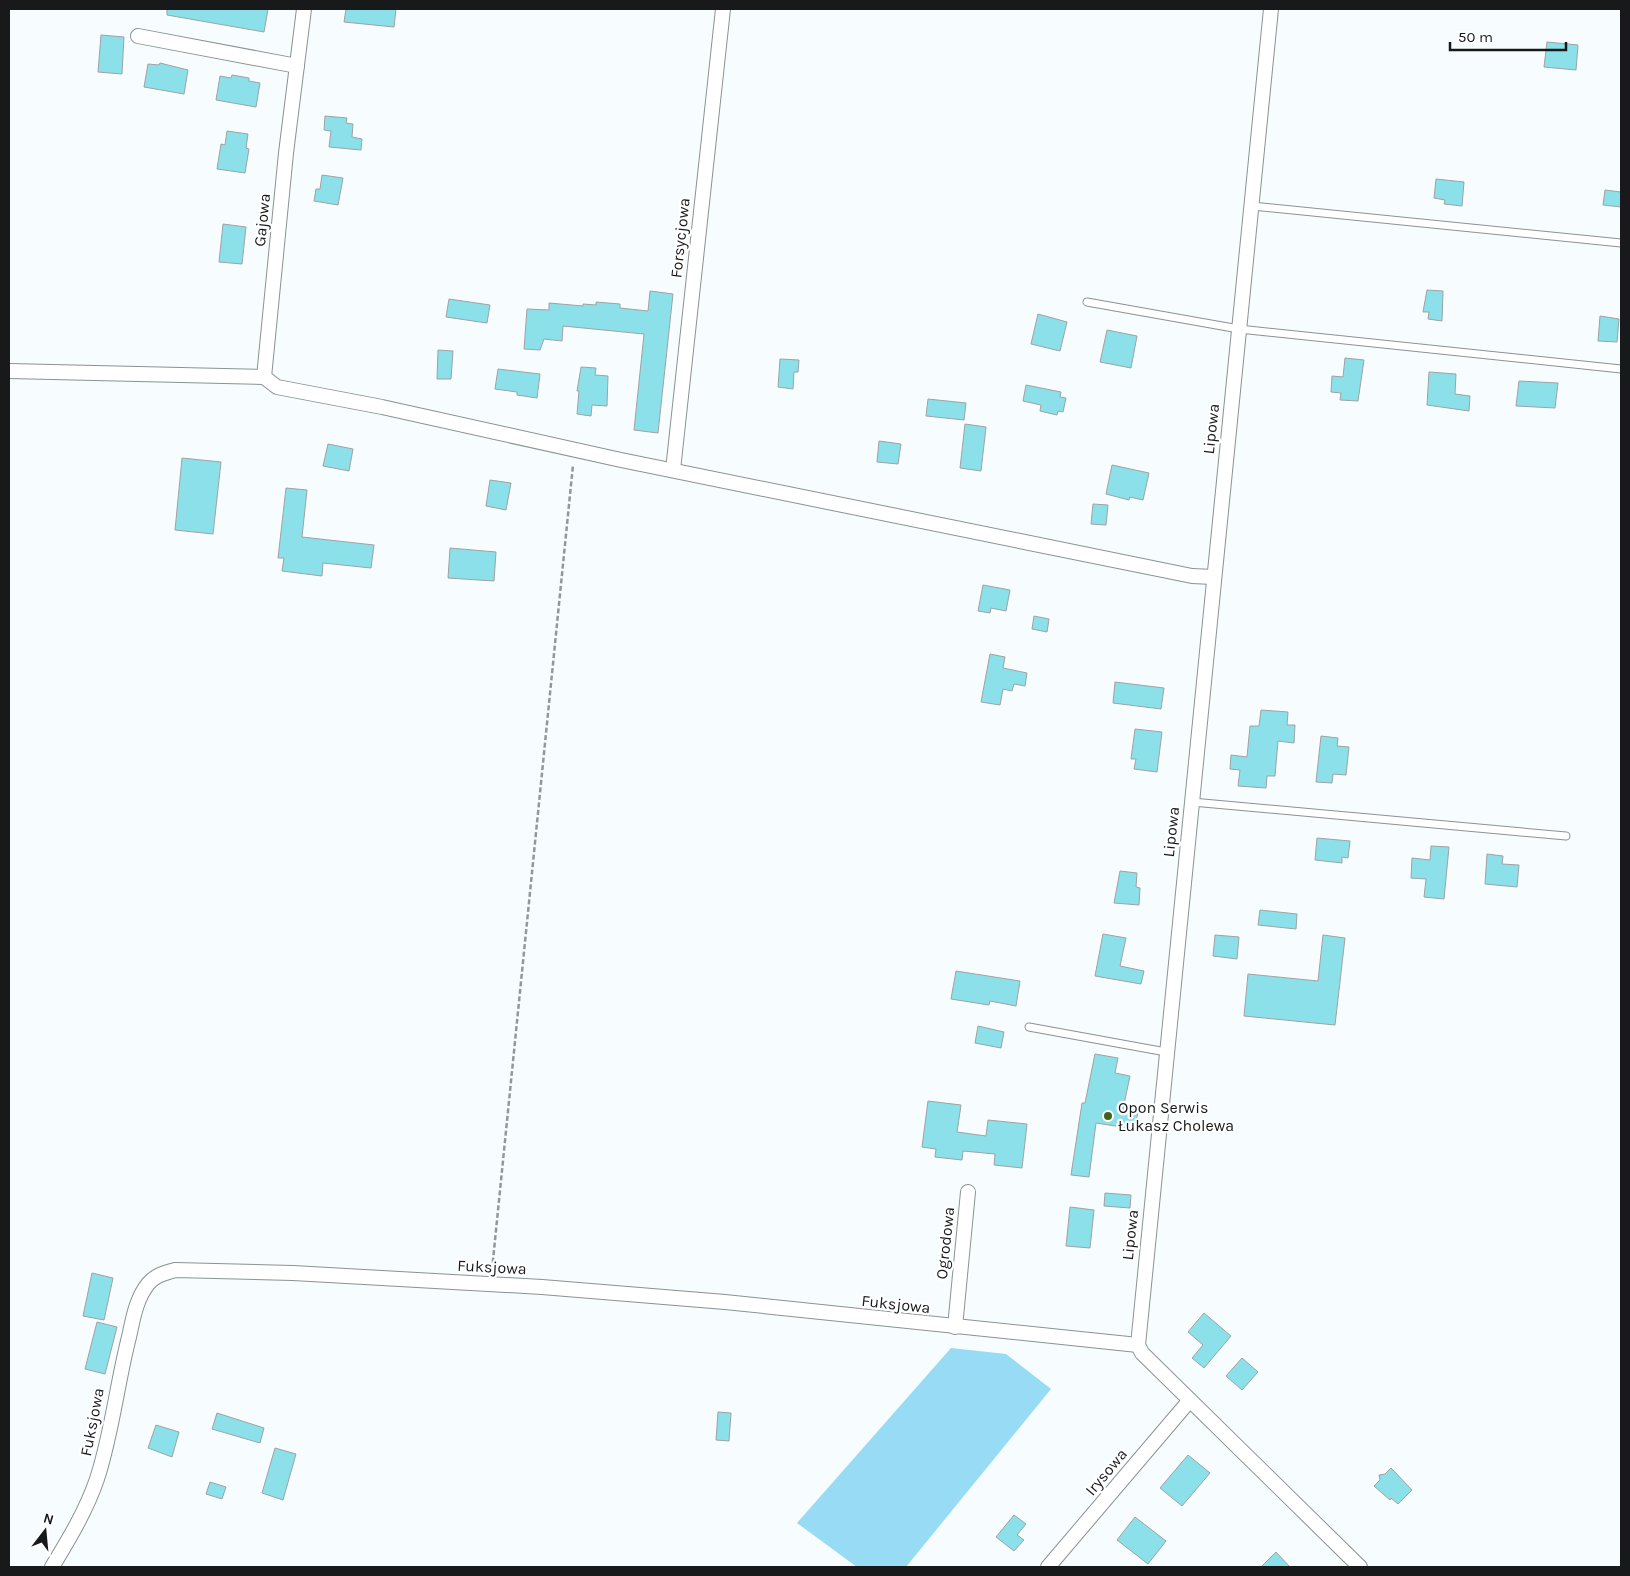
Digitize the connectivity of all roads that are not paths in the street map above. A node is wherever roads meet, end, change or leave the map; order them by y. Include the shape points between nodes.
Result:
1 (304, 9) edge
2 (723, 9) edge
3 (1271, 9) edge
4 (138, 36) dead end
5 (297, 66) junction
6 (1252, 206) junction
7 (1621, 243) edge
8 (1087, 302) dead end
9 (1239, 329) junction
10 (1621, 369) edge
11 (9, 371) edge
12 (264, 377) junction
13 (673, 470) junction
14 (1213, 577) junction
15 (1191, 802) junction
16 (1566, 836) dead end
17 (1029, 1027) dead end
18 (1166, 1052) junction
19 (968, 1192) dead end
20 (955, 1327) junction
21 (1138, 1345) junction
22 (1190, 1400) junction
23 (52, 1567) edge
24 (1048, 1567) edge
25 (1360, 1567) edge

1 - 5 street, Gajowa
2 - 13 street, Forsycjowa
3 - 6 street, Lipowa
4 - 5 street
5 - 12 street, Gajowa
6 - 7 lane
6 - 9 street, Lipowa
8 - 9 lane
9 - 10 lane
9 - 14 street, Lipowa
11 - 12 street
12 - 13 street via 277,387
13 - 14 street via 1192,576
14 - 15 street, Lipowa
15 - 16 lane
15 - 18 street, Lipowa
17 - 18 lane
18 - 21 street, Lipowa
19 - 20 street, Ogrodowa
20 - 21 street, Fuksjowa
20 - 23 street, Fuksjowa via 725,1302 490,1284 175,1270 160,1274 148,1283 136,1305 118,1378 107,1447 77,1527
21 - 22 street via 1142,1353
22 - 24 street, Irysowa
22 - 25 street

